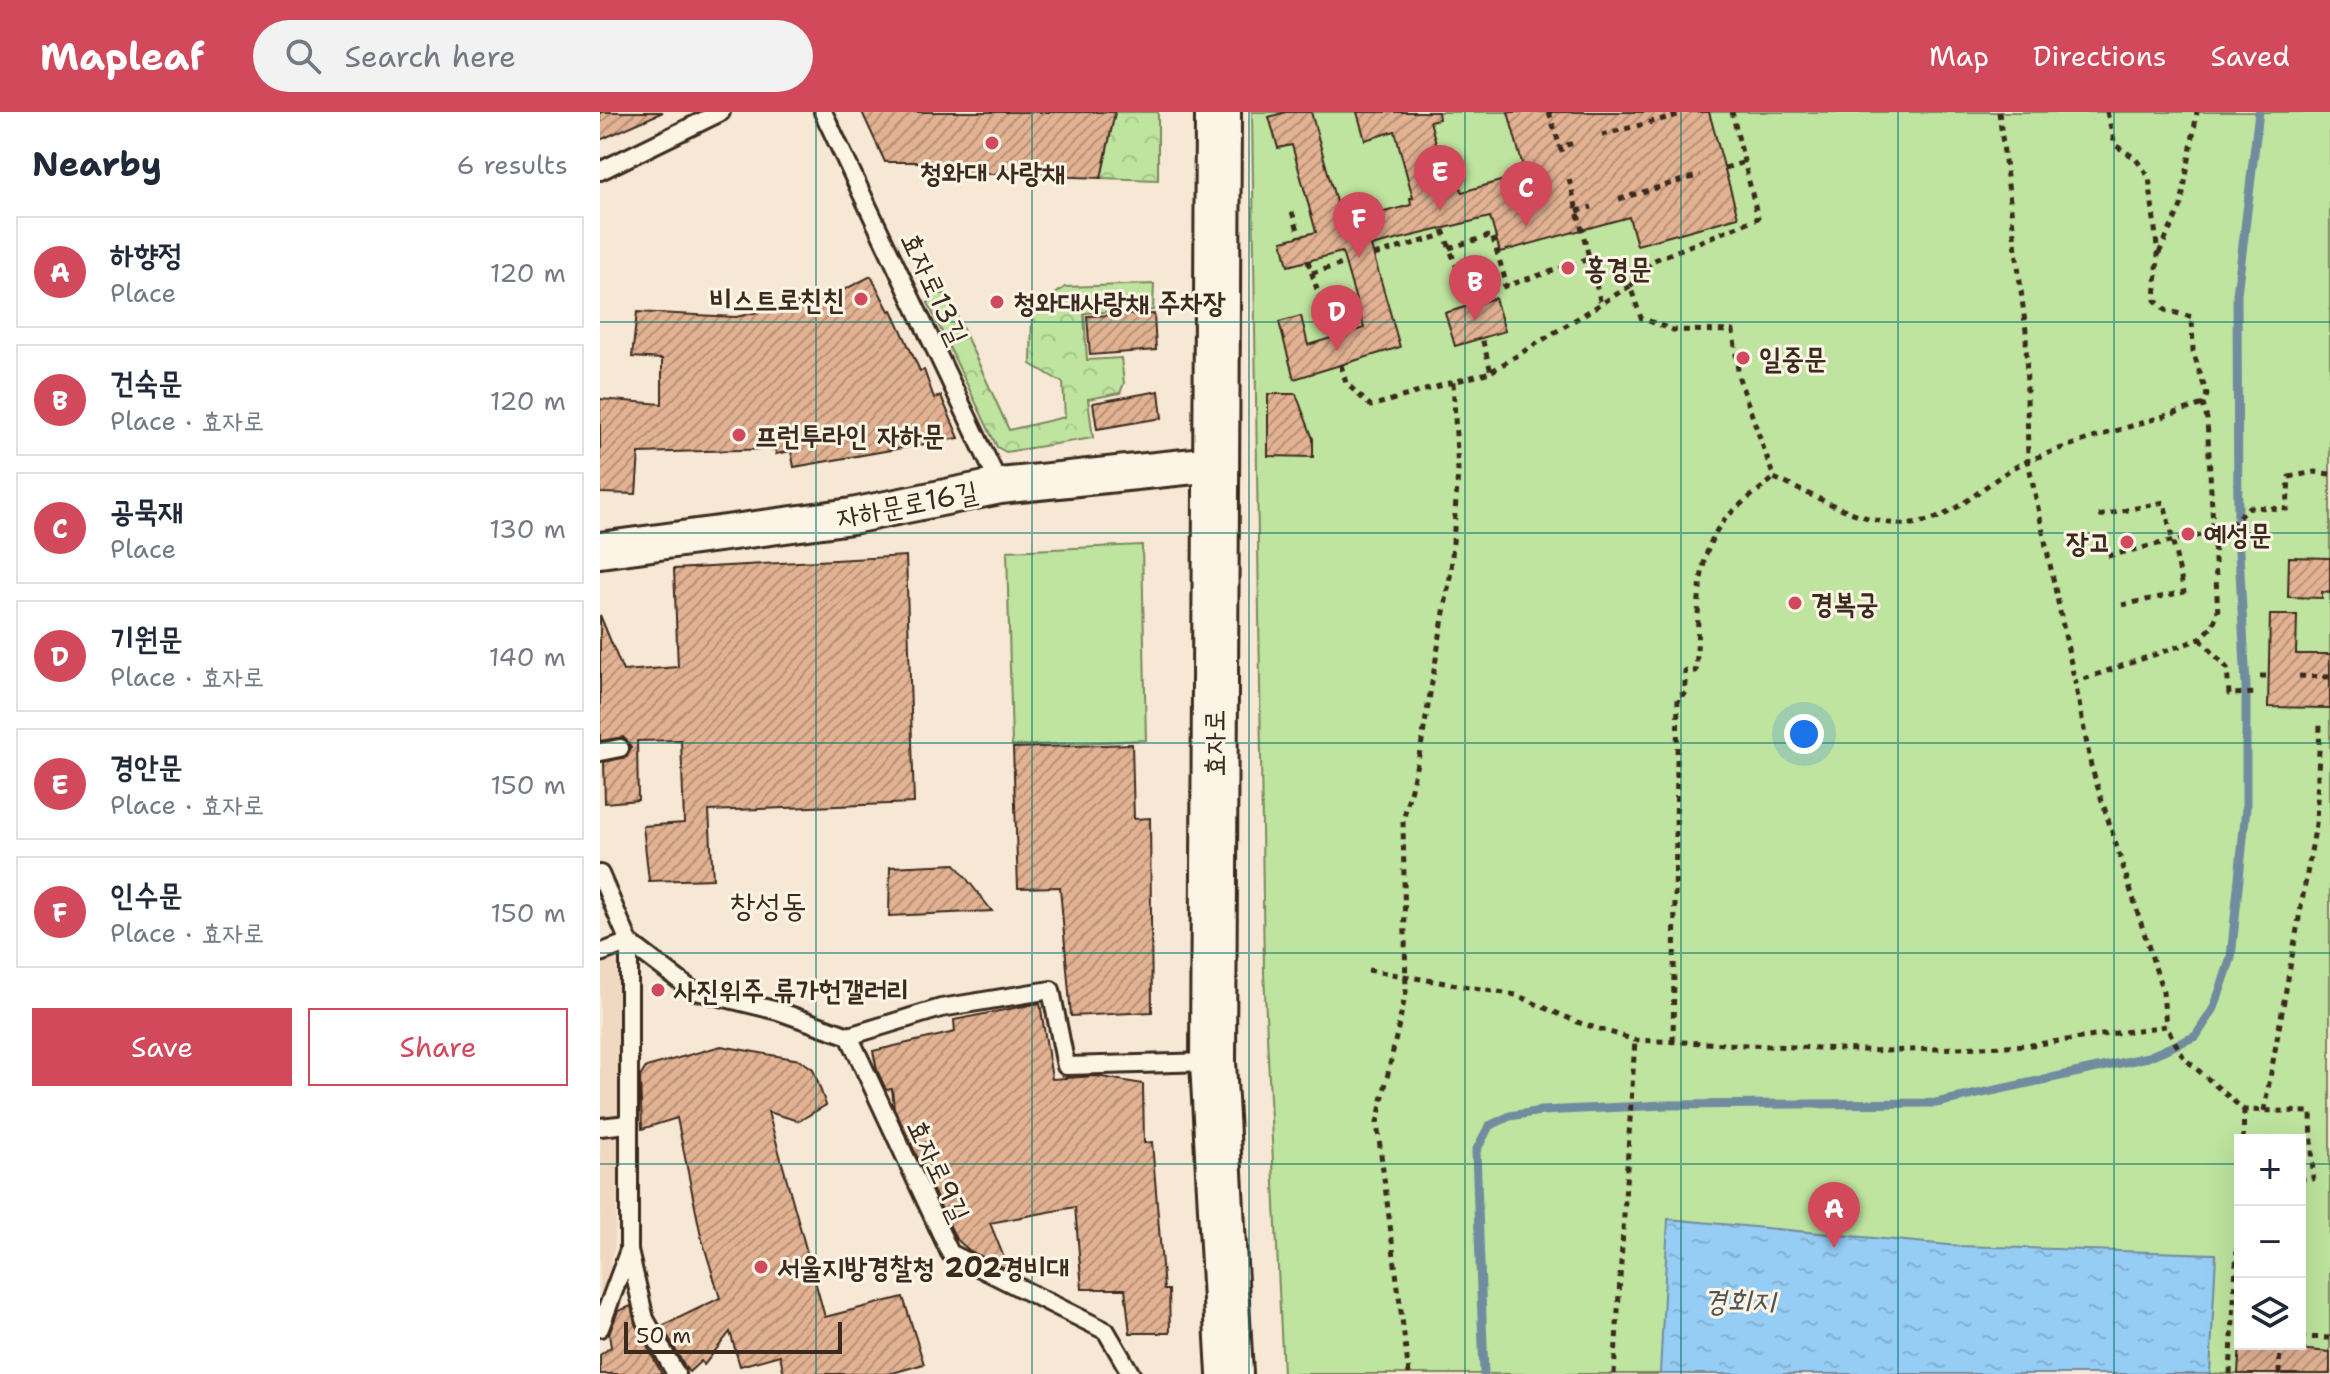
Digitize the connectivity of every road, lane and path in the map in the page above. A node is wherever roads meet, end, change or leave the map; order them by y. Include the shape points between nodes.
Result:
1 (721, 112) edge
2 (823, 112) edge
3 (1218, 112) edge
4 (1549, 112) edge
5 (1732, 112) edge
6 (1999, 112) edge
7 (2107, 112) edge
8 (2197, 112) edge
9 (1682, 114) edge
10 (1602, 135) dead end
11 (1574, 143) dead end
12 (1745, 162) junction
13 (1725, 168) dead end
14 (600, 171) edge
15 (1700, 175) dead end
16 (1569, 179) dead end
17 (1619, 199) dead end
18 (1592, 207) dead end
19 (1577, 211) junction
20 (1292, 212) dead end
21 (1300, 236) dead end
22 (1449, 248) junction
23 (1374, 255) dead end
24 (2158, 255) junction
25 (1589, 259) junction
26 (1308, 261) dead end
27 (1346, 263) dead end
28 (1312, 273) junction
29 (1507, 286) junction
30 (1630, 286) junction
31 (1468, 298) junction
32 (1601, 304) junction
33 (1471, 306) dead end
34 (1332, 337) dead end
35 (1482, 338) dead end
36 (1341, 365) dead end
37 (1491, 372) junction
38 (1453, 382) junction
39 (2203, 404) junction
40 (2028, 461) junction
41 (1214, 464) junction
42 (2330, 474) edge
43 (1774, 478) junction
44 (1000, 486) junction
45 (2099, 516) dead end
46 (2212, 533) junction
47 (2195, 536) dead end
48 (2183, 538) dead end
49 (2173, 540) junction
50 (2212, 543) junction
51 (600, 550) edge
52 (2108, 556) dead end
53 (2122, 605) dead end
54 (2200, 639) junction
55 (2260, 676) dead end
56 (2269, 676) dead end
57 (2299, 676) dead end
58 (2330, 677) edge
59 (2075, 682) junction
60 (2256, 693) dead end
61 (2320, 725) dead end
62 (620, 748) dead end
63 (600, 752) edge
64 (600, 874) edge
65 (629, 942) junction
66 (600, 953) edge
67 (1368, 970) dead end
68 (1407, 977) junction
69 (2166, 1026) junction
70 (849, 1036) junction
71 (1635, 1040) junction
72 (1673, 1041) junction
73 (1213, 1062) junction
74 (2244, 1110) junction
75 (2264, 1111) junction
76 (628, 1124) junction
77 (600, 1127) edge
78 (2243, 1134) edge
79 (2306, 1179) edge
80 (2239, 1206) edge
81 (629, 1250) junction
82 (600, 1328) edge
83 (2306, 1337) edge
84 (2330, 1338) edge
85 (2280, 1350) edge
86 (676, 1374) edge
87 (1131, 1374) edge
88 (1230, 1374) edge
89 (1409, 1374) edge
90 (1614, 1374) edge
91 (2230, 1374) edge
92 (2279, 1374) edge

1 - 14 lane
2 - 44 lane, 효자로13길
3 - 41 street, 효자로
4 - 11 path via 1561,150
5 - 12 path
6 - 40 path via 2026,331
7 - 24 path via 2115,145 2135,158 2149,177
8 - 24 path via 2181,206
9 - 10 path
12 - 13 path
12 - 30 path via 1758,218 1652,261
15 - 17 path
16 - 19 path
18 - 19 path
19 - 25 path
20 - 21 path
22 - 23 path via 1444,232
22 - 29 path via 1492,235
22 - 31 path
24 - 39 path via 2155,300 2165,310 2192,317 2193,351 2207,395
25 - 29 path
25 - 32 path
26 - 28 path
27 - 28 path
28 - 34 path
29 - 31 path
30 - 32 path
30 - 43 path via 1641,318 1673,330 1733,331 1739,378
31 - 33 path
32 - 37 path
35 - 37 path
36 - 38 path via 1346,383 1371,406
37 - 38 path
38 - 68 path via 1458,471 1451,571 1403,821
39 - 40 path
39 - 46 path
40 - 43 path via 1984,485 1944,518 1910,525 1873,519
40 - 59 path
41 - 44 street, 자하문로16길
41 - 73 street, 효자로
42 - 50 path via 2289,477 2287,509 2249,507
43 - 72 path via 1725,519 1708,546 1696,671 1685,671 1685,694 1678,695
44 - 51 street, 자하문로16길 via 852,516
45 - 49 path via 2164,502
46 - 47 path
46 - 50 path
48 - 49 path
49 - 52 path
49 - 53 path via 2184,592
50 - 54 path via 2218,614
54 - 59 path
54 - 60 path via 2227,668 2229,694
55 - 56 path
57 - 58 path
59 - 69 path via 2091,766 2163,992
61 - 75 path via 2316,824
62 - 63 lane
64 - 65 lane
65 - 66 lane
65 - 70 lane via 692,990 778,1011
65 - 76 lane
67 - 68 path
68 - 71 path via 1516,995
68 - 89 path via 1377,1123
69 - 72 path via 2031,1045 1886,1051
69 - 74 path via 2184,1058
70 - 73 lane via 941,1008 1051,990 1066,1066
70 - 87 lane, 효자로9길 via 950,1253 1106,1331
71 - 72 path
71 - 90 path
73 - 88 street, 효자로
74 - 75 path
74 - 78 path
75 - 79 path via 2311,1112 2313,1179
76 - 77 lane
76 - 81 lane
80 - 91 path
81 - 82 lane
81 - 86 lane via 645,1319
83 - 84 path
85 - 92 path

